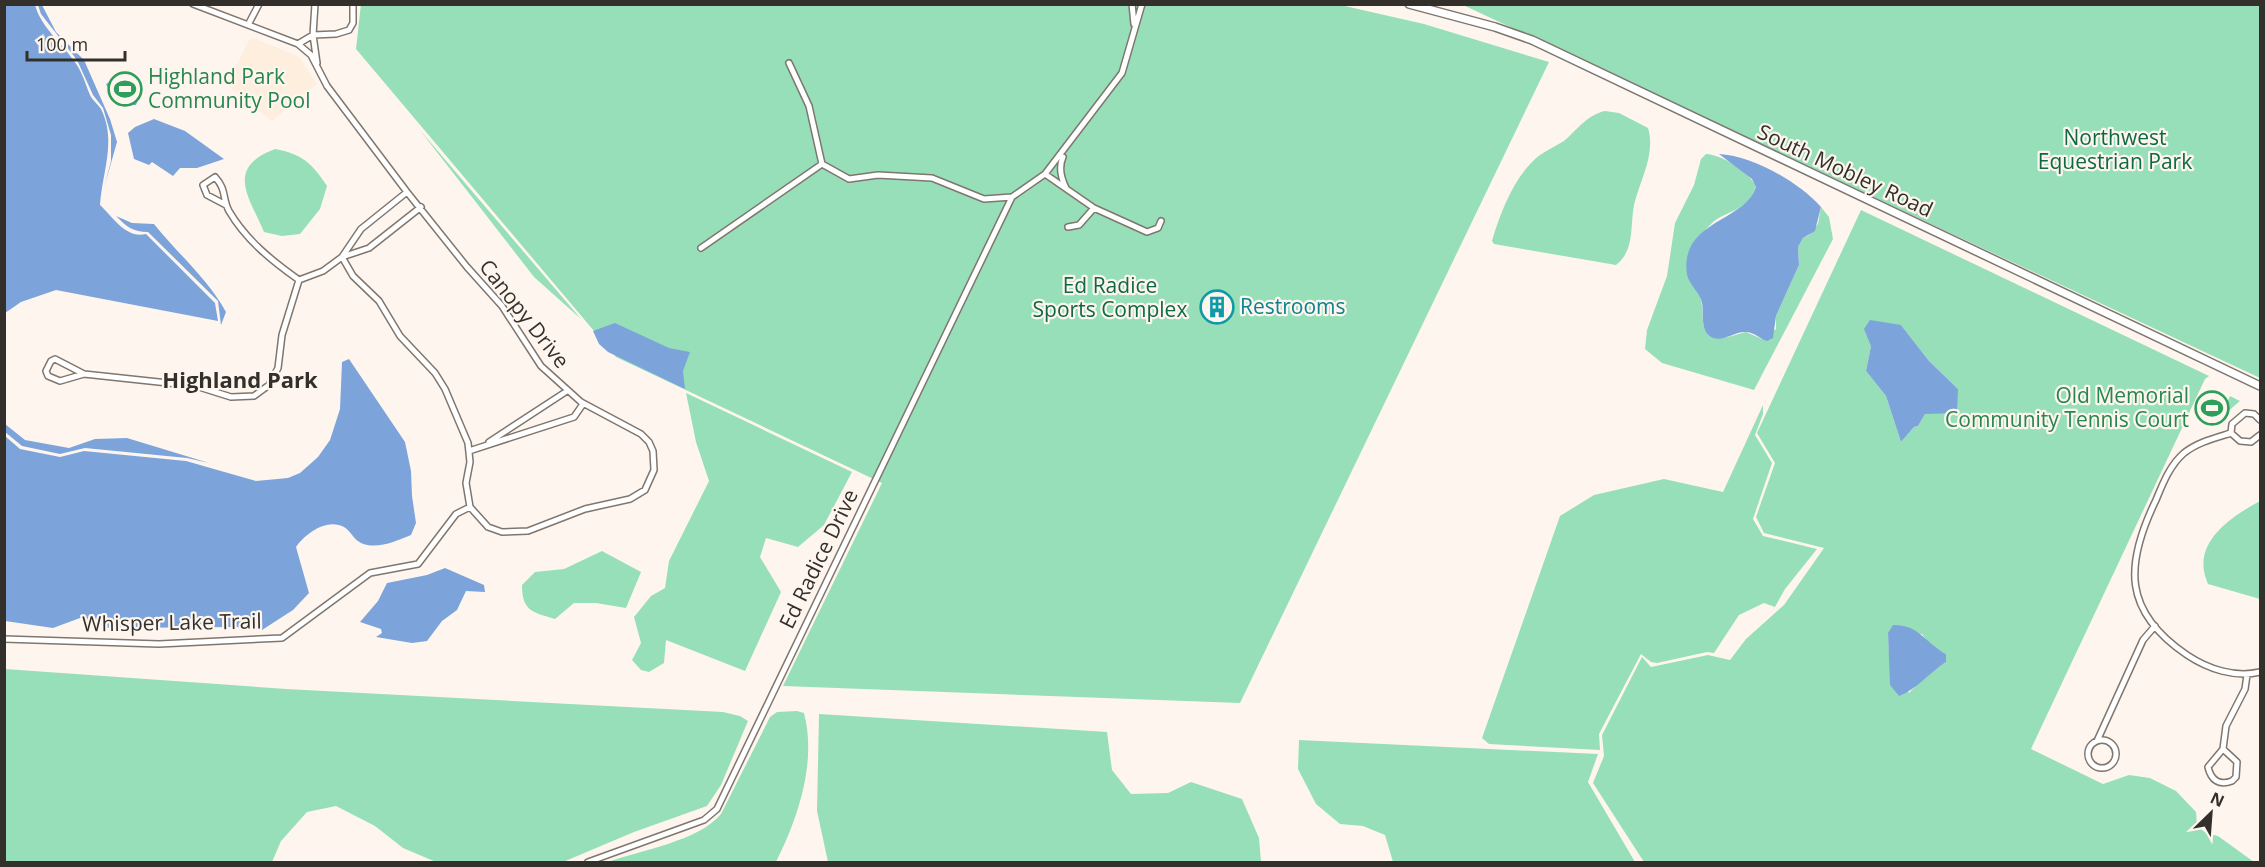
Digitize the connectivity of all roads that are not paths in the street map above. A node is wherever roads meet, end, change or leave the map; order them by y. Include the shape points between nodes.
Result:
1 (193, 4) edge
2 (259, 4) edge
3 (315, 4) edge
4 (353, 4) edge
5 (1132, 4) edge
6 (1142, 4) edge
7 (1409, 4) edge
8 (1134, 24) junction
9 (248, 25) junction
10 (313, 35) junction
11 (298, 44) junction
12 (789, 63) dead end
13 (317, 64) junction
14 (1068, 148) junction
15 (822, 164) junction
16 (1045, 174) junction
17 (1067, 189) junction
18 (407, 192) junction
19 (1012, 197) junction
20 (226, 205) junction
21 (421, 207) junction
22 (1094, 208) junction
23 (1161, 221) dead end
24 (1068, 226) dead end
25 (701, 248) dead end
26 (342, 257) junction
27 (299, 280) junction
28 (84, 374) junction
29 (2260, 386) edge
30 (567, 391) junction
31 (583, 404) junction
32 (2260, 420) edge
33 (2230, 433) junction
34 (2260, 435) edge
35 (487, 443) junction
36 (469, 451) junction
37 (470, 507) junction
38 (2154, 626) junction
39 (4, 639) edge
40 (2260, 672) edge
41 (2247, 675) junction
42 (2097, 741) junction
43 (2223, 750) junction
44 (588, 862) edge

1 - 9 street
2 - 9 street
3 - 10 street, Canopy Drive
4 - 10 street via 350,30
5 - 8 street
6 - 8 street, Ed Radice Drive
7 - 29 street, South Mobley Road via 1532,40
8 - 14 street, Ed Radice Drive via 1122,74
9 - 11 street
10 - 11 street
10 - 13 street, Canopy Drive
11 - 13 street, Canopy Drive
12 - 15 street via 809,106
13 - 18 street, Canopy Drive via 327,86
14 - 16 street, Ed Radice Drive
14 - 17 street via 1060,164
15 - 19 street via 849,179 932,178 984,199
15 - 25 street
16 - 17 street
16 - 19 street, Ed Radice Drive
17 - 22 street
18 - 21 street, Canopy Drive
18 - 26 street via 361,229
19 - 44 street, Ed Radice Drive via 717,809 704,820
20 - 20 street via 222,184 215,177 206,180 203,185 207,195
20 - 27 street via 262,252
21 - 26 street via 369,248
21 - 30 street, Canopy Drive via 502,306 541,366
22 - 23 street via 1147,232 1158,228
22 - 24 street via 1079,225
26 - 27 street
26 - 36 street via 353,276 379,301 400,336 435,373 462,425
27 - 28 street via 282,335 279,368 269,385 254,396 231,397 196,386
28 - 28 street via 60,381 46,371 55,359
30 - 31 street, Canopy Drive
30 - 35 street
31 - 35 street via 574,417
31 - 37 street, Canopy Drive via 649,442 654,470 645,490 630,499 585,509 517,533 488,526
32 - 33 street via 2245,413 2232,424
33 - 34 street via 2240,441 2251,442
33 - 38 street via 2201,443 2171,467 2139,533 2133,559 2135,587 2144,614
35 - 36 street
36 - 37 street via 466,483
37 - 39 street, Whisper Lake Trail via 456,514 418,564 370,573 282,638 159,644
38 - 41 street via 2171,644 2204,666
38 - 42 street via 2143,640
40 - 41 street
41 - 43 street via 2245,689 2226,726
42 - 42 street via 2090,748 2089,757 2094,765 2108,766 2116,757 2115,748 2109,742
43 - 43 street via 2208,767 2221,784 2232,781 2238,769 2237,762

